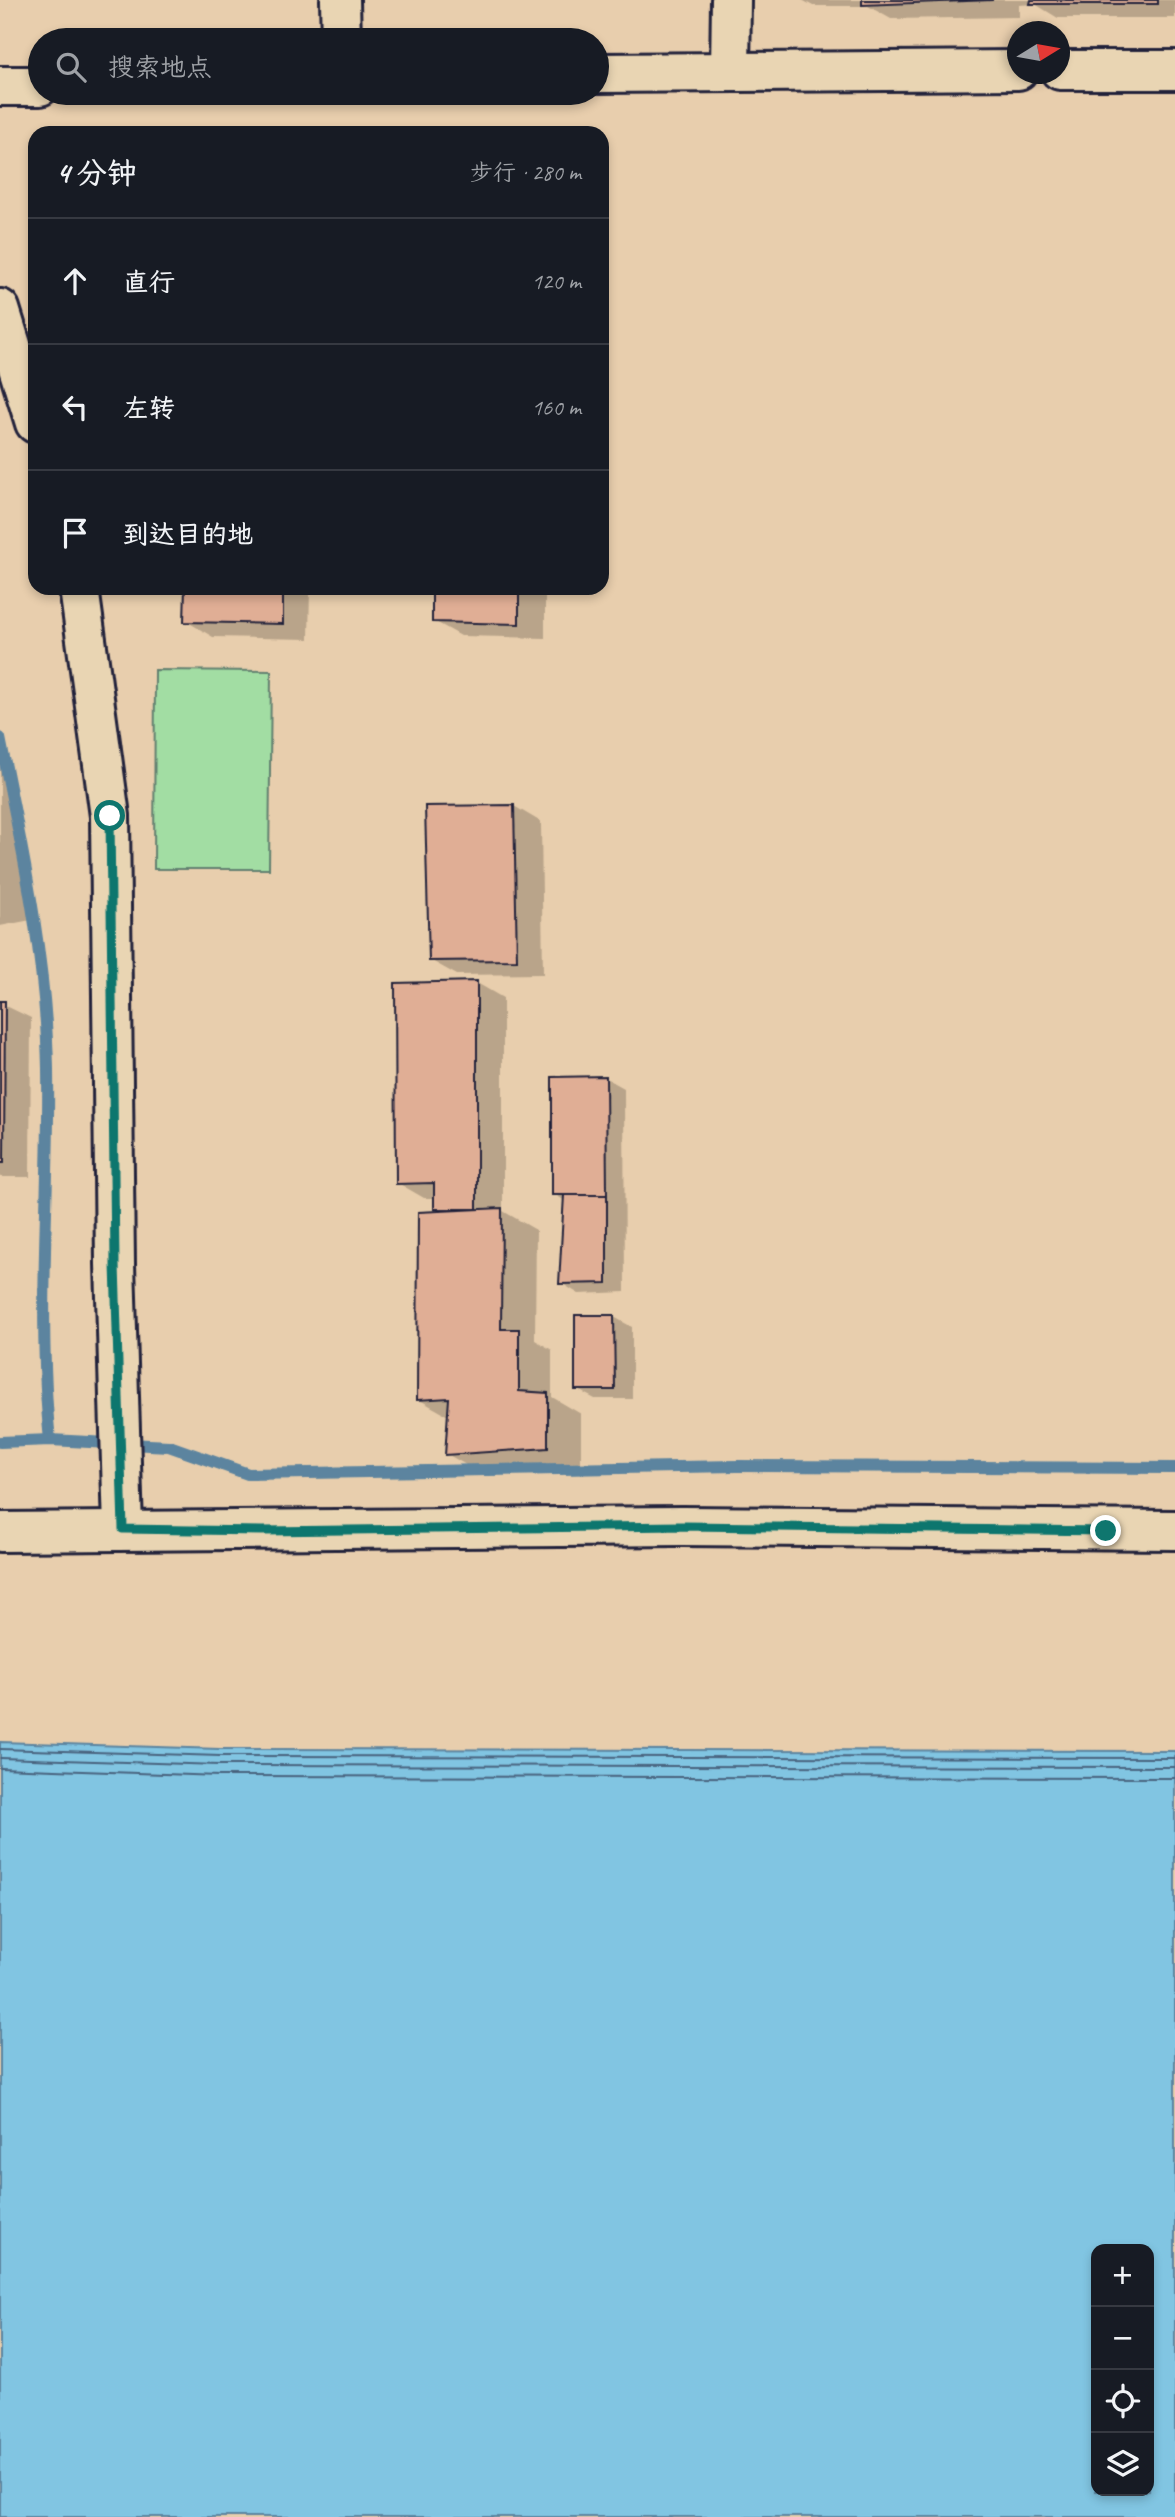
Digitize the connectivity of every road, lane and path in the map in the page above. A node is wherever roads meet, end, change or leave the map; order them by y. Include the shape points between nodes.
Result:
1 (340, 0) edge
2 (732, 0) edge
3 (341, 28) edge
4 (1007, 70) edge
5 (1070, 70) edge
6 (1175, 70) edge
7 (730, 72) junction
8 (609, 74) edge
9 (0, 86) edge
10 (28, 86) edge
11 (0, 309) edge
12 (28, 401) edge
13 (80, 595) edge
14 (123, 1529) junction
15 (1175, 1530) edge
16 (0, 1532) edge

1 - 3 street
2 - 7 street
4 - 7 street
5 - 6 street
7 - 8 street
9 - 10 street
11 - 12 street
13 - 14 street via 110,816
14 - 15 street via 695,1526
14 - 16 street

